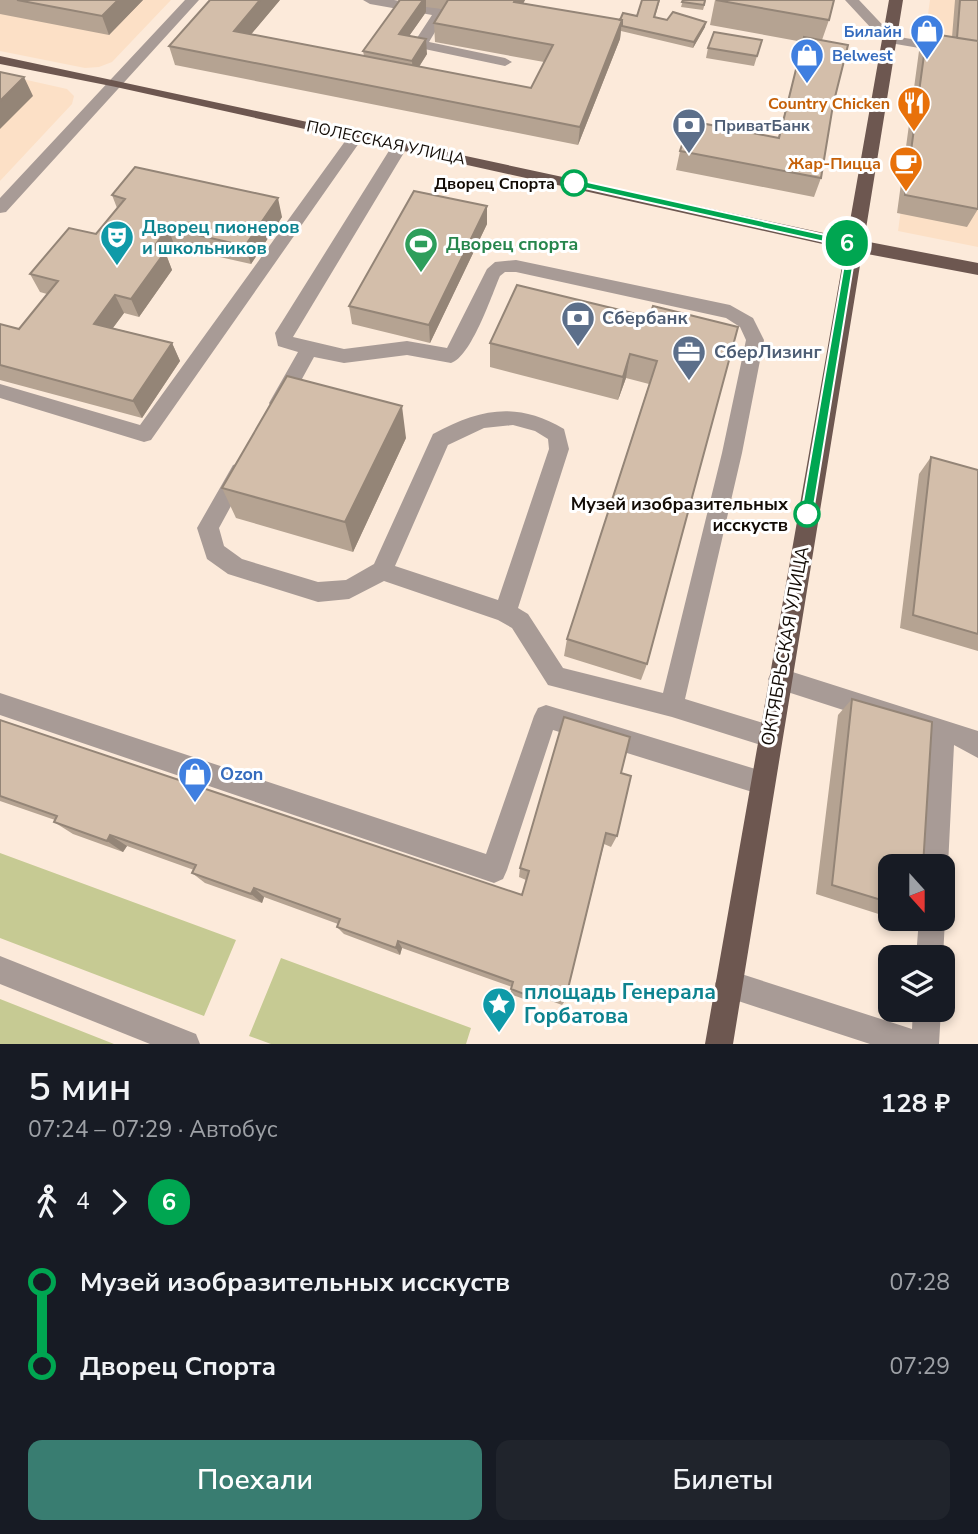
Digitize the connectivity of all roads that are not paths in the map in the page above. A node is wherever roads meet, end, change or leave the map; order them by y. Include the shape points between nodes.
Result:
1 (192, 0) edge
2 (370, 0) edge
3 (852, 0) edge
4 (896, 0) edge
5 (889, 39) junction
6 (978, 54) edge
7 (0, 60) edge
8 (505, 62) edge
9 (116, 83) junction
10 (356, 136) junction
11 (400, 146) junction
12 (0, 208) edge
13 (853, 245) junction
14 (978, 269) edge
15 (309, 349) junction
16 (0, 391) edge
17 (269, 421) edge
18 (248, 457) edge
19 (382, 571) junction
20 (505, 612) junction
21 (780, 679) junction
22 (0, 704) edge
23 (673, 706) junction
24 (943, 730) junction
25 (770, 736) junction
26 (978, 746) edge
27 (762, 783) junction
28 (936, 854) edge
29 (0, 970) edge
30 (729, 984) junction
31 (926, 1022) edge
32 (186, 1044) edge
33 (719, 1044) edge
34 (914, 1044) edge
35 (925, 1044) edge

1 - 9 street
2 - 8 street via 440,12 419,44
3 - 5 street
4 - 5 main road, ОКТЯБРЬСКАЯ УЛИЦА
5 - 6 street
5 - 13 main road, ОКТЯБРЬСКАЯ УЛИЦА
7 - 9 main road, ПОЛЕССКАЯ УЛИЦА
9 - 10 main road, ПОЛЕССКАЯ УЛИЦА
9 - 12 street
10 - 11 main road, ПОЛЕССКАЯ УЛИЦА
10 - 16 street via 144,434
11 - 13 main road, ПОЛЕССКАЯ УЛИЦА
11 - 15 street via 284,333 284,341
13 - 14 main road, ПОЛЕССКАЯ УЛИЦА
13 - 21 main road, ОКТЯБРЬСКАЯ УЛИЦА
15 - 17 street
15 - 23 street via 344,356 407,348 451,356 500,266 730,312 747,323 755,340
18 - 19 street via 208,528 215,552 236,567 318,592 349,589
19 - 20 street
19 - 20 street via 440,440 497,416 545,426 557,435 559,449
20 - 23 street via 520,621 556,677
21 - 24 street
21 - 25 main road, ОКТЯБРЬСКАЯ УЛИЦА
22 - 27 street via 494,870 546,716
23 - 25 street
24 - 26 street
24 - 28 street
25 - 27 main road, ОКТЯБРЬСКАЯ УЛИЦА
27 - 30 main road, ОКТЯБРЬСКАЯ УЛИЦА
29 - 32 street
30 - 33 main road, ОКТЯБРЬСКАЯ УЛИЦА
30 - 34 street
31 - 35 street

